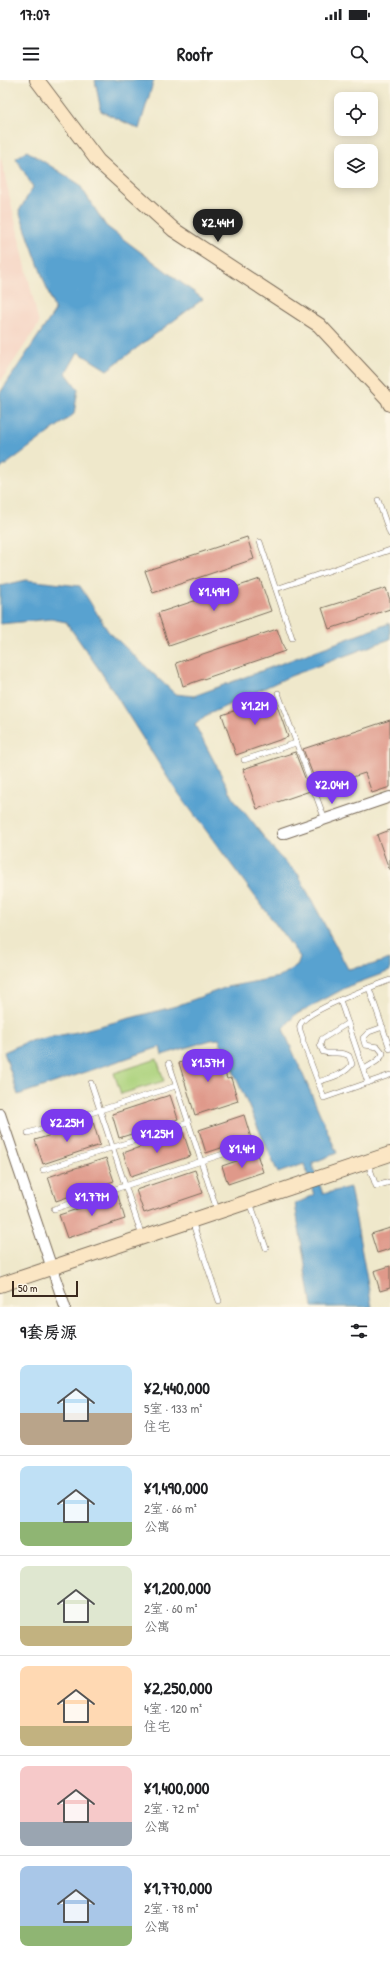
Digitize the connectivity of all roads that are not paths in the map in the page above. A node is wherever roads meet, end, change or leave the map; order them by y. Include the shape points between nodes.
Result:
1 (37, 80) edge
2 (390, 404) edge
3 (378, 500) dead end
4 (390, 534) edge
5 (260, 542) dead end
6 (390, 550) edge
7 (276, 589) junction
8 (292, 638) dead end
9 (278, 693) dead end
10 (296, 743) junction
11 (244, 760) dead end
12 (390, 797) edge
13 (325, 820) junction
14 (282, 834) dead end
15 (390, 980) edge
16 (369, 988) junction
17 (340, 1000) junction
18 (348, 1023) junction
19 (383, 1027) junction
20 (390, 1049) edge
21 (169, 1063) dead end
22 (364, 1069) junction
23 (390, 1075) edge
24 (318, 1082) junction
25 (91, 1083) dead end
26 (368, 1083) junction
27 (176, 1086) junction
28 (100, 1110) junction
29 (0, 1114) edge
30 (188, 1123) junction
31 (28, 1134) dead end
32 (254, 1144) dead end
33 (113, 1148) junction
34 (390, 1154) edge
35 (201, 1161) junction
36 (367, 1162) junction
37 (43, 1170) dead end
38 (390, 1182) edge
39 (125, 1186) junction
40 (250, 1201) junction
41 (54, 1209) dead end
42 (217, 1212) junction
43 (192, 1220) junction
44 (143, 1237) junction
45 (266, 1248) dead end
46 (52, 1268) junction
47 (0, 1285) edge
48 (219, 1301) dead end
49 (65, 1307) edge

1 - 2 street via 98,161 174,230 319,325
3 - 4 lane
5 - 7 lane
6 - 7 lane
7 - 8 lane
9 - 10 lane
10 - 11 lane
10 - 13 lane
12 - 13 street
13 - 14 street
15 - 16 lane
16 - 17 lane
16 - 19 lane
17 - 18 lane
17 - 24 lane via 305,1018 300,1024 303,1042
18 - 22 lane
18 - 24 lane via 322,1039 320,1045 323,1052 328,1054 344,1053 349,1056 352,1064 344,1072
19 - 20 lane
19 - 22 lane via 369,1032 364,1038 365,1045 378,1047 383,1053 378,1061
21 - 27 lane
22 - 26 lane
23 - 26 lane
24 - 26 lane via 324,1098
25 - 28 lane
27 - 28 lane
27 - 30 lane
28 - 31 lane
28 - 33 lane
29 - 46 street
30 - 33 lane
30 - 35 lane
32 - 35 lane
33 - 37 lane
33 - 39 lane
34 - 36 street
35 - 39 lane
35 - 42 lane
36 - 38 lane via 376,1186
36 - 40 street
39 - 41 lane
39 - 44 lane
40 - 42 street
40 - 45 lane
42 - 43 street
43 - 44 street
43 - 48 lane
44 - 46 street
46 - 47 street
46 - 49 street

